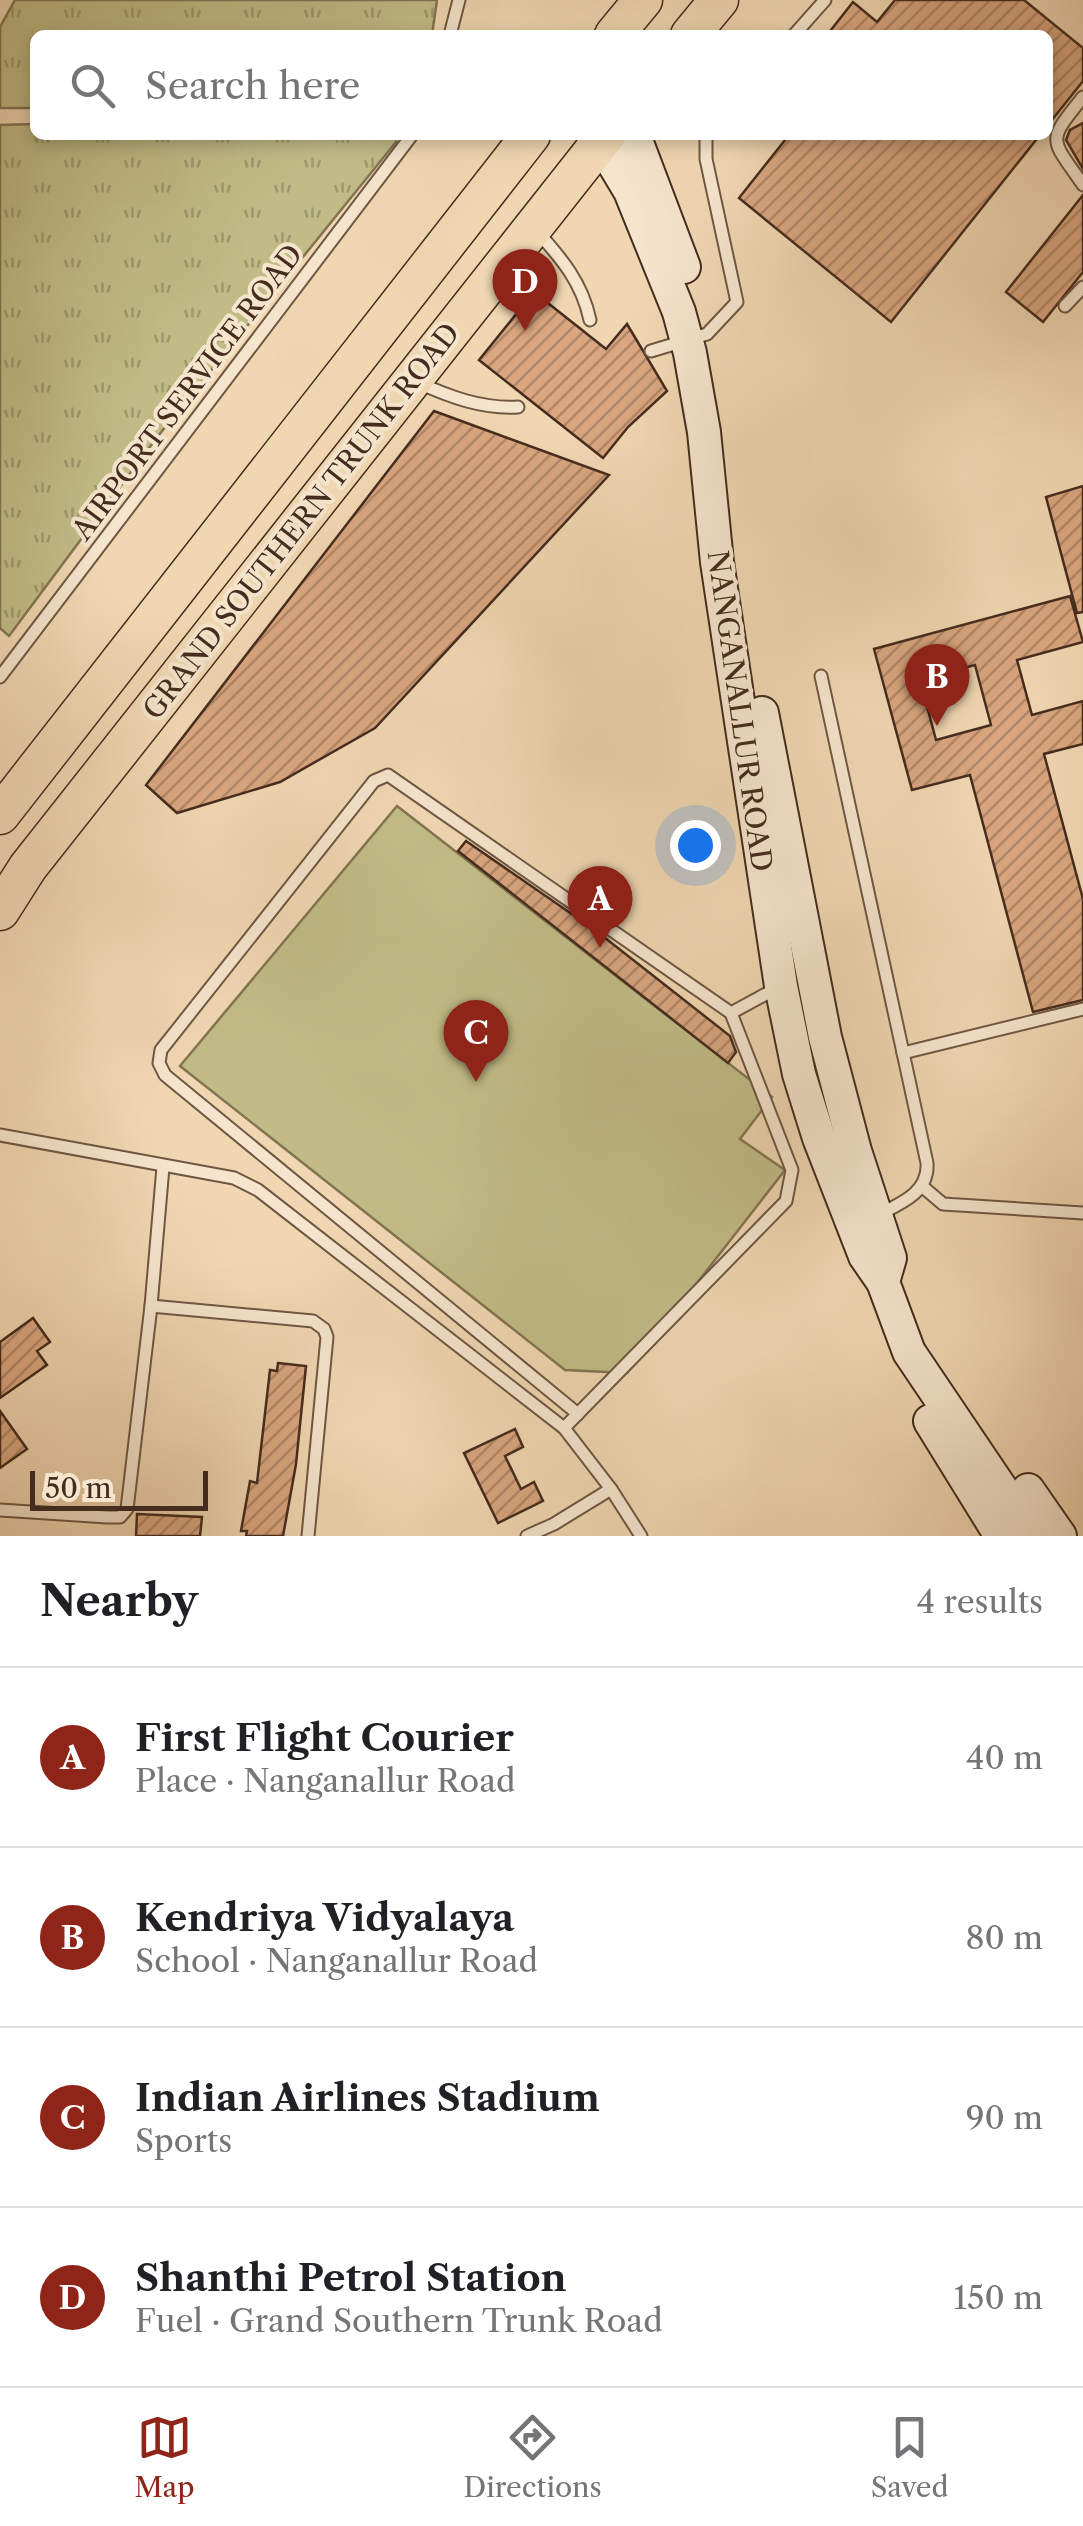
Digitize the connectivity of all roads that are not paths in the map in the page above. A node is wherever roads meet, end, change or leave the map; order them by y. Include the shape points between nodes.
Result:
1 (459, 0) edge
2 (644, 0) edge
3 (719, 0) edge
4 (825, 0) edge
5 (451, 30) edge
6 (618, 30) edge
7 (694, 30) edge
8 (798, 30) edge
9 (1083, 98) edge
10 (408, 140) edge
11 (527, 140) edge
12 (605, 140) edge
13 (610, 140) edge
14 (706, 140) edge
15 (1083, 185) edge
16 (533, 226) junction
17 (1083, 287) edge
18 (1066, 306) dead end
19 (590, 320) dead end
20 (697, 337) junction
21 (652, 351) dead end
22 (412, 380) junction
23 (518, 407) dead end
24 (731, 593) junction
25 (821, 676) dead end
26 (0, 678) edge
27 (0, 815) edge
28 (0, 910) edge
29 (781, 986) junction
30 (1083, 1009) edge
31 (730, 1013) junction
32 (903, 1053) junction
33 (0, 1135) edge
34 (163, 1167) junction
35 (923, 1187) junction
36 (1083, 1212) edge
37 (876, 1216) junction
38 (882, 1282) junction
39 (152, 1306) junction
40 (909, 1352) junction
41 (578, 1414) junction
42 (564, 1428) junction
43 (611, 1489) junction
44 (0, 1510) edge
45 (308, 1536) edge
46 (527, 1536) edge
47 (641, 1536) edge
48 (1001, 1536) edge
49 (1033, 1536) edge
50 (1060, 1536) edge

1 - 5 lane
2 - 6 main road
3 - 7 main road
4 - 8 lane
9 - 15 lane via 1056,132 1060,152
10 - 26 lane, AIRPORT SERVICE ROAD
11 - 27 main road, GRAND SOUTHERN TRUNK ROAD
12 - 16 main road, GRAND SOUTHERN TRUNK ROAD
13 - 20 street, NANGANALLUR ROAD via 679,312
14 - 20 lane via 737,302
16 - 19 lane via 574,272
16 - 22 main road, GRAND SOUTHERN TRUNK ROAD
17 - 18 lane
20 - 21 lane
20 - 24 street, NANGANALLUR ROAD via 704,432
22 - 23 lane via 472,403
22 - 28 main road, GRAND SOUTHERN TRUNK ROAD
24 - 29 street, NANGANALLUR ROAD
24 - 37 street, NANGANALLUR ROAD via 824,1037
25 - 32 lane
29 - 31 lane
29 - 38 street, NANGANALLUR ROAD via 819,1138 865,1256
30 - 32 lane
31 - 41 lane via 792,1170 790,1192
31 - 41 lane via 388,775 374,780 161,1050 165,1075
32 - 35 lane via 928,1163
33 - 34 lane
34 - 39 lane
34 - 42 lane via 234,1178 258,1190
35 - 36 lane via 942,1204
35 - 37 lane
37 - 38 street, NANGANALLUR ROAD via 890,1258
38 - 40 street, NANGANALLUR ROAD
39 - 44 lane via 128,1509 120,1517
39 - 45 lane via 313,1321 324,1329
40 - 48 street via 902,1375
40 - 49 street, NANGANALLUR ROAD
40 - 50 street via 941,1364
41 - 42 lane
42 - 43 lane
43 - 46 lane
43 - 47 lane

